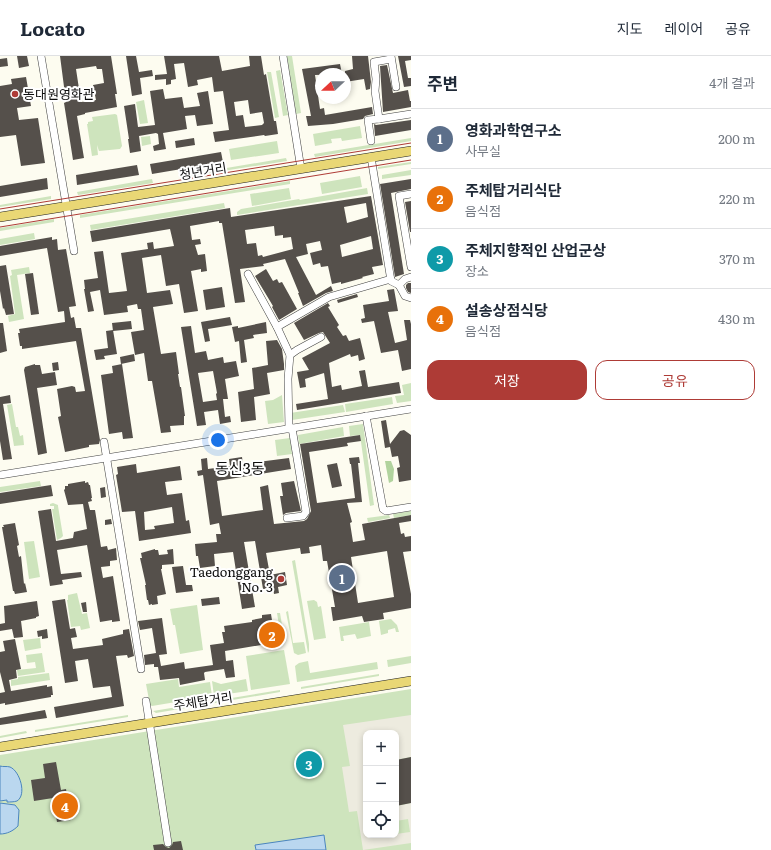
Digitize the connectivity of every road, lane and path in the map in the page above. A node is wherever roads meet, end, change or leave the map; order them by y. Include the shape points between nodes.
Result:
1 (42, 56) edge
2 (283, 56) edge
3 (391, 57) edge
4 (396, 87) dead end
5 (411, 114) edge
6 (379, 119) junction
7 (371, 141) dead end
8 (411, 151) edge
9 (371, 157) junction
10 (301, 169) junction
11 (411, 194) edge
12 (66, 206) junction
13 (0, 217) edge
14 (74, 251) dead end
15 (411, 268) edge
16 (248, 274) dead end
17 (411, 277) edge
18 (391, 279) junction
19 (399, 285) junction
20 (411, 298) edge
21 (277, 327) junction
22 (321, 337) dead end
23 (290, 355) junction
24 (410, 409) edge
25 (366, 416) junction
26 (411, 417) edge
27 (290, 429) junction
28 (104, 442) dead end
29 (107, 458) junction
30 (0, 475) edge
31 (411, 507) edge
32 (287, 518) dead end
33 (141, 669) dead end
34 (411, 680) edge
35 (146, 701) dead end
36 (150, 723) junction
37 (0, 747) edge
38 (168, 843) dead end

1 - 12 street
2 - 10 street
3 - 4 street
3 - 6 street via 374,62 374,91
5 - 6 street
6 - 7 street via 368,120
8 - 9 main road, 청년거리
9 - 10 main road, 청년거리
9 - 18 street
10 - 12 main road, 청년거리
11 - 15 street via 399,196
12 - 13 main road, 청년거리
12 - 14 street
16 - 21 street
17 - 19 street
18 - 19 street
18 - 21 street via 329,297
19 - 20 street via 405,296
21 - 23 street
22 - 23 street
23 - 27 street
24 - 25 street
24 - 26 street
25 - 27 street
25 - 31 street via 382,509 386,511
27 - 29 street
27 - 32 street via 306,512 303,516
28 - 29 street
29 - 30 street
29 - 33 street
34 - 36 main road, 주체탑거리
35 - 36 street
36 - 37 main road, 주체탑거리
36 - 38 street

